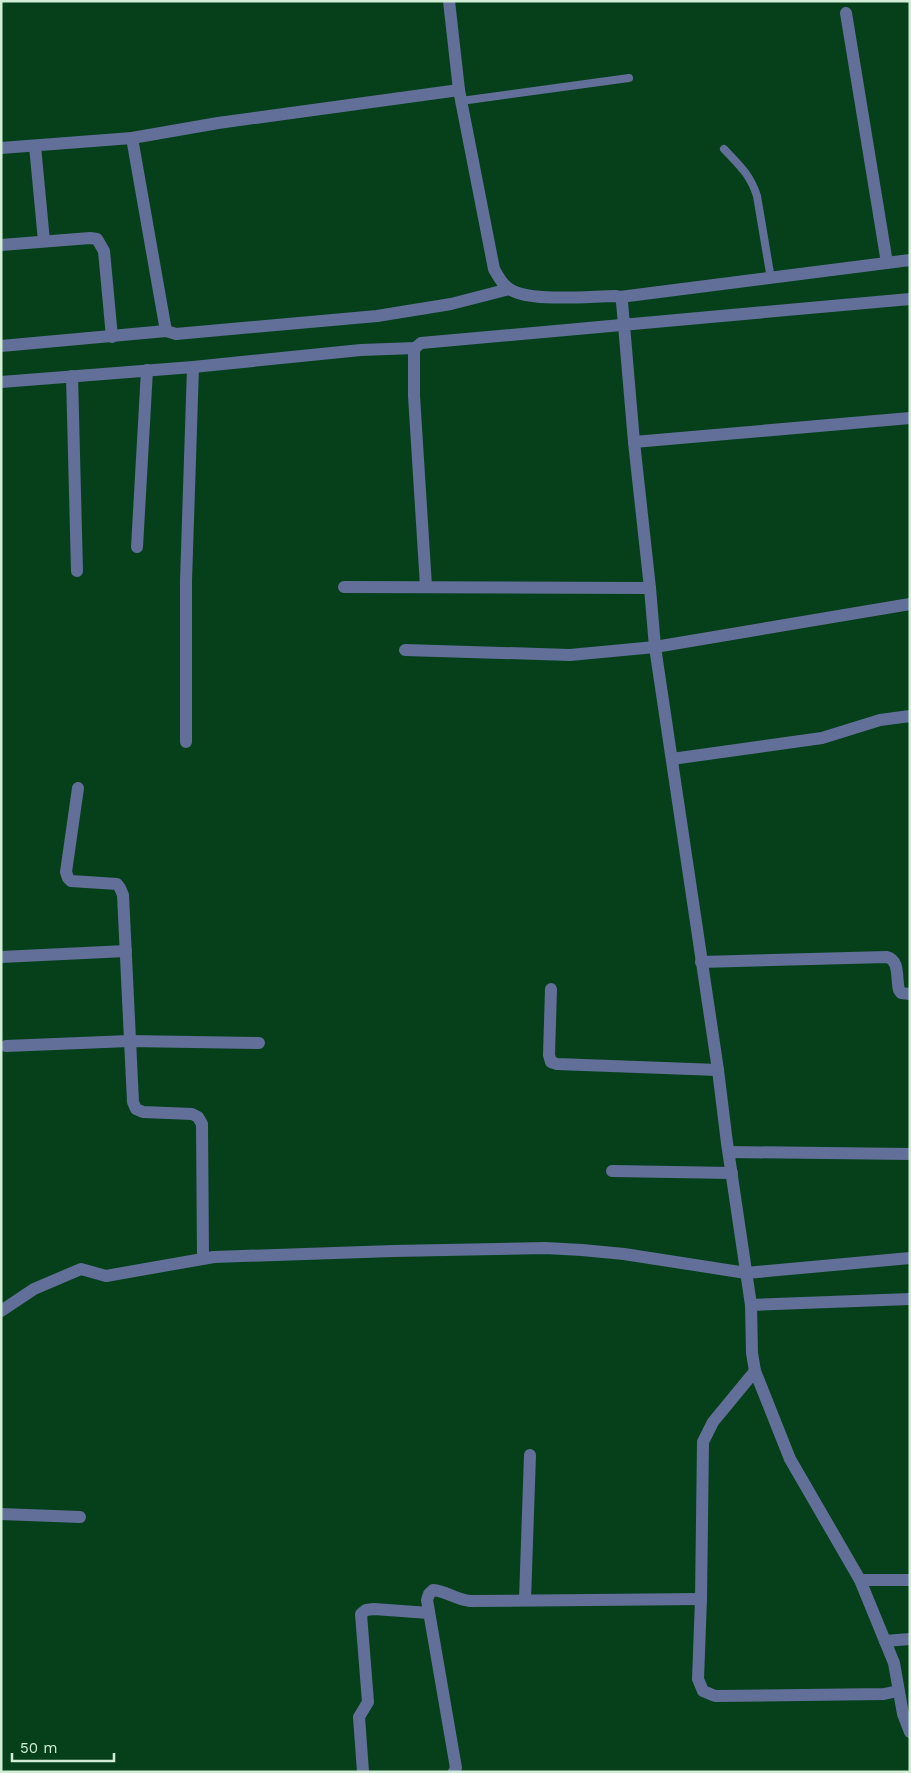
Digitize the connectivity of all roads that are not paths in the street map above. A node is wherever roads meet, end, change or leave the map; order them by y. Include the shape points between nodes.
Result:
1 (449, 1) edge
2 (846, 13) dead end
3 (630, 78) dead end
4 (460, 96) junction
5 (132, 138) junction
6 (35, 146) junction
7 (1, 148) edge
8 (724, 149) dead end
9 (44, 241) junction
10 (1, 245) edge
11 (910, 260) edge
12 (887, 264) junction
13 (771, 279) junction
14 (509, 289) junction
15 (910, 299) edge
16 (621, 304) junction
17 (624, 326) junction
18 (166, 331) junction
19 (112, 337) junction
20 (1, 346) edge
21 (415, 348) junction
22 (193, 367) junction
23 (146, 370) junction
24 (72, 376) junction
25 (1, 382) edge
26 (910, 418) edge
27 (634, 442) junction
28 (137, 547) dead end
29 (77, 571) dead end
30 (426, 586) junction
31 (344, 587) dead end
32 (650, 588) junction
33 (910, 604) edge
34 (655, 647) junction
35 (405, 650) dead end
36 (910, 716) edge
37 (186, 742) dead end
38 (672, 759) junction
39 (78, 788) dead end
40 (126, 952) junction
41 (1, 957) edge
42 (701, 962) junction
43 (551, 989) dead end
44 (910, 994) edge
45 (129, 1041) junction
46 (259, 1043) dead end
47 (6, 1046) dead end
48 (718, 1070) junction
49 (729, 1152) junction
50 (910, 1154) edge
51 (612, 1171) dead end
52 (732, 1174) junction
53 (203, 1258) junction
54 (910, 1258) edge
55 (746, 1272) junction
56 (910, 1299) edge
57 (752, 1305) junction
58 (1, 1311) edge
59 (755, 1371) junction
60 (530, 1455) dead end
61 (1, 1514) edge
62 (80, 1516) dead end
63 (860, 1580) junction
64 (910, 1580) edge
65 (701, 1599) junction
66 (525, 1600) junction
67 (429, 1613) junction
68 (910, 1639) edge
69 (885, 1641) junction
70 (902, 1696) edge
71 (910, 1732) edge
72 (363, 1772) edge
73 (454, 1772) edge

1 - 4 street
2 - 12 street
3 - 4 lane
4 - 5 street via 218,123
4 - 14 street via 494,269
5 - 6 street
5 - 18 street
6 - 7 street
6 - 9 street
8 - 13 lane via 753,183
9 - 10 street
9 - 19 street via 97,239 104,251
11 - 12 street
12 - 13 street
13 - 16 street
14 - 16 street via 540,297
14 - 18 street via 451,304 377,316 176,334
15 - 17 street
16 - 17 street
17 - 21 street via 428,342
17 - 27 street
18 - 19 street
19 - 20 street
21 - 22 street via 361,350
21 - 30 street via 414,396
22 - 23 street
22 - 37 street via 186,581
23 - 24 street
23 - 28 street
24 - 25 street
24 - 29 street
26 - 27 street
27 - 32 street
30 - 31 street
30 - 32 street
32 - 34 street
33 - 34 street
34 - 35 street via 570,655
34 - 38 street
36 - 38 street via 880,720 822,738
38 - 42 street
39 - 40 street via 66,872 71,881 116,884 120,888
40 - 41 street
40 - 45 street
42 - 44 street via 887,957 895,962 899,990
42 - 48 street
43 - 48 street via 551,1062
45 - 46 street
45 - 47 street
45 - 53 street via 136,1109 192,1114 202,1124
48 - 49 street
49 - 50 street
49 - 52 street
51 - 52 street
52 - 55 street
53 - 55 street via 545,1248 624,1254
53 - 58 street via 106,1276 81,1269 34,1289
54 - 55 street
55 - 57 street
56 - 57 street
57 - 59 street
59 - 63 street via 790,1459
59 - 65 street via 713,1422 703,1442
60 - 66 street
61 - 62 street
63 - 64 street
63 - 69 street
65 - 66 street
65 - 70 street via 698,1679 703,1691 715,1696
66 - 67 street via 462,1600 433,1590 428,1594
67 - 72 street via 374,1609 361,1614 368,1702 360,1717
67 - 73 street via 456,1768
68 - 69 street
69 - 70 street
70 - 71 street via 903,1714

